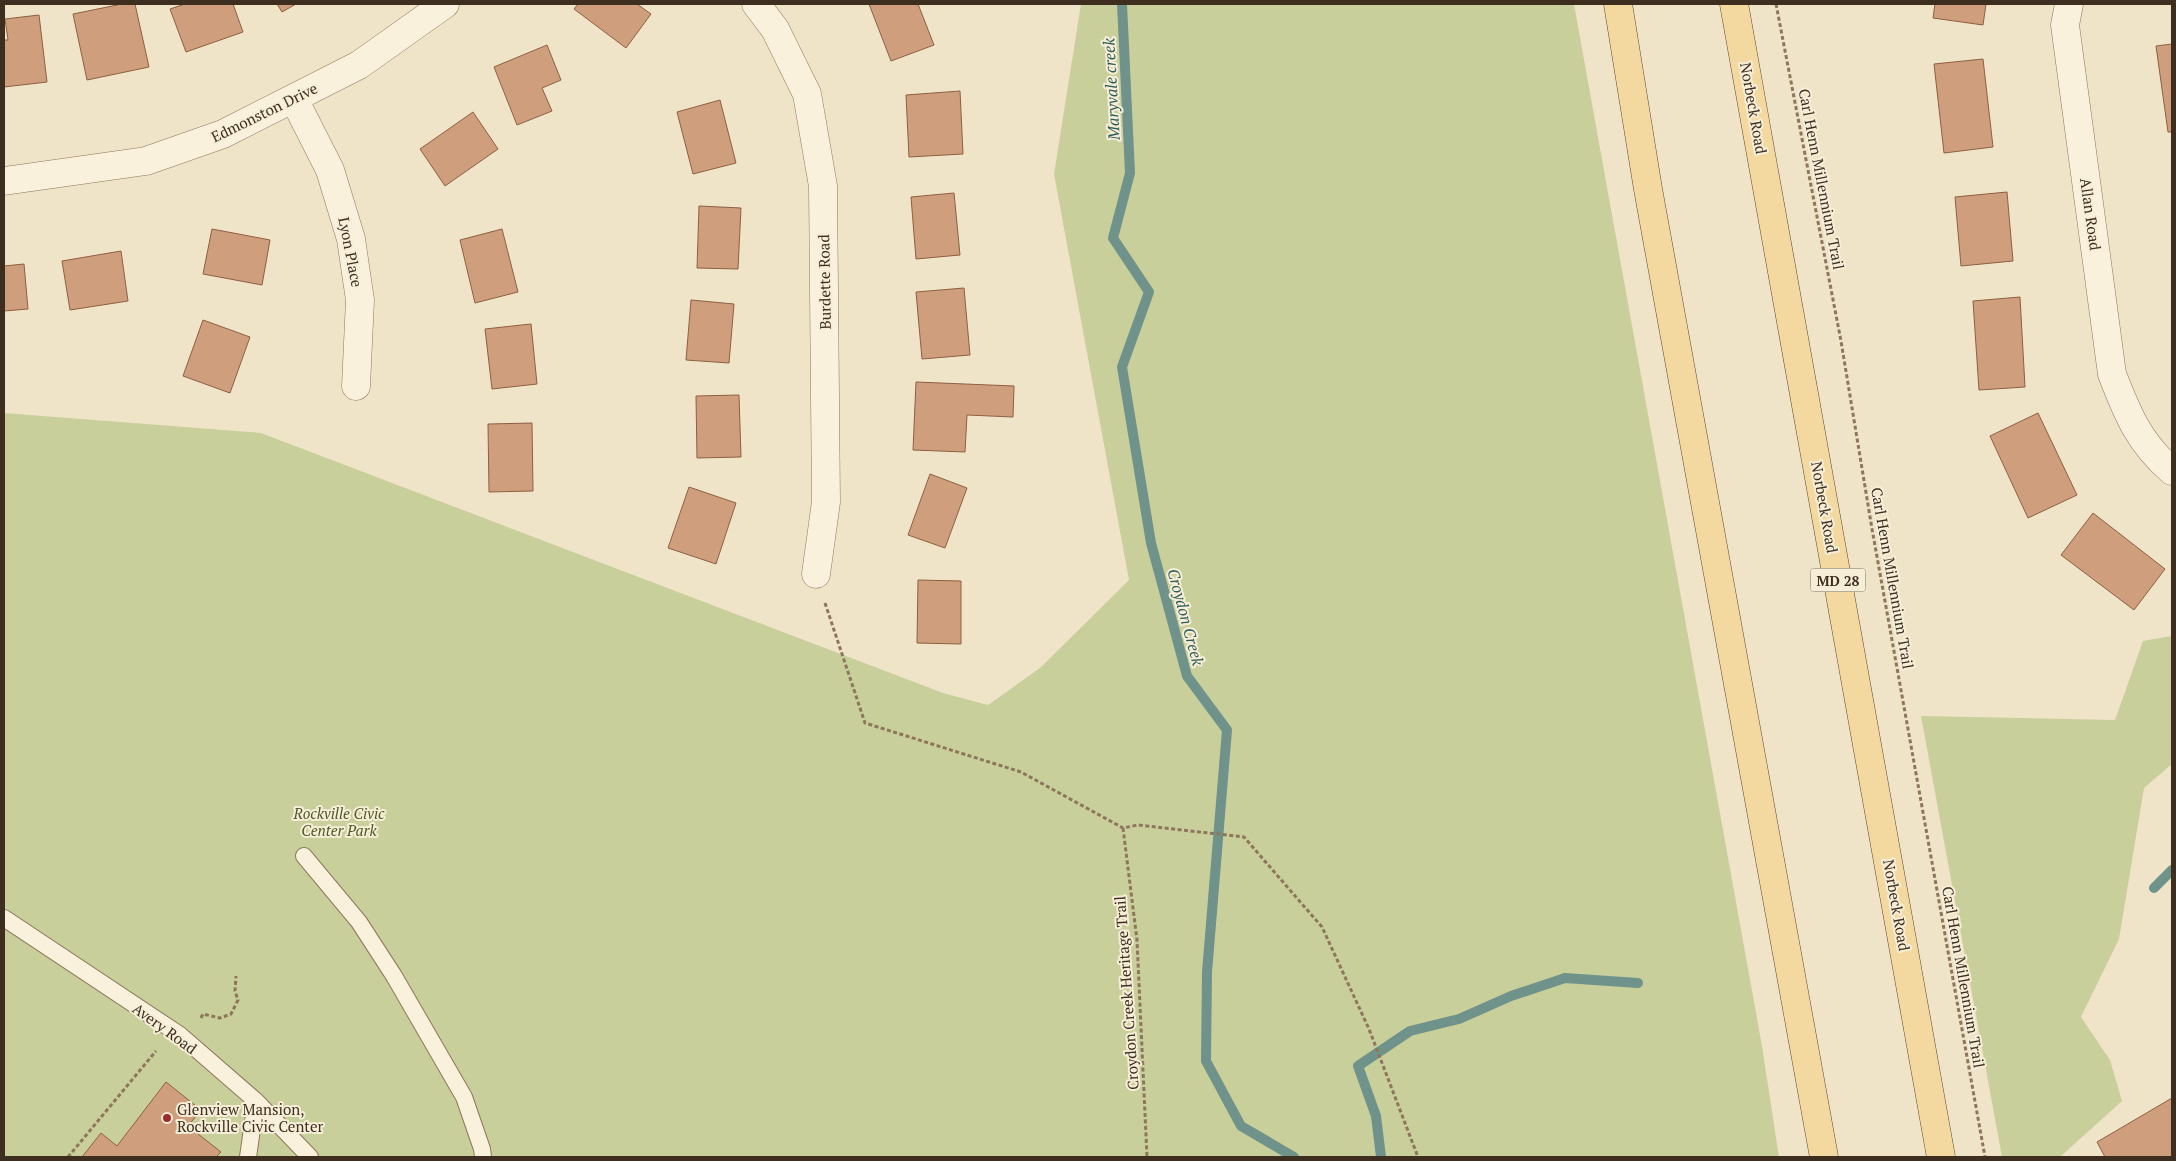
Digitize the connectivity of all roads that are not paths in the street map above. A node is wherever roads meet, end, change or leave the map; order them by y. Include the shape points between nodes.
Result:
1 (445, 4) edge
2 (756, 4) edge
3 (1618, 4) edge
4 (1734, 4) edge
5 (2069, 4) edge
6 (294, 99) junction
7 (4, 181) edge
8 (356, 386) dead end
9 (2172, 471) edge
10 (816, 574) road end
11 (304, 856) dead end
12 (4, 918) edge
13 (256, 1101) junction
14 (248, 1157) edge
15 (310, 1157) edge
16 (483, 1157) edge
17 (1824, 1157) edge
18 (1941, 1157) edge

1 - 6 street, Edmonston Drive via 359,65
2 - 10 street, Burdette Road via 776,29 808,94 822,186 826,502
3 - 17 main road via 1648,189
4 - 18 main road, Norbeck Road / MD 28
5 - 9 street, Allan Road via 2065,25 2112,374 2130,420
6 - 7 street, Edmonston Drive via 223,134 146,161
6 - 8 street, Lyon Place via 330,170 352,239 360,300
11 - 16 lane via 359,922 394,976 464,1096
12 - 13 lane, Avery Road via 180,1035
13 - 14 lane
13 - 15 lane, Avery Road

